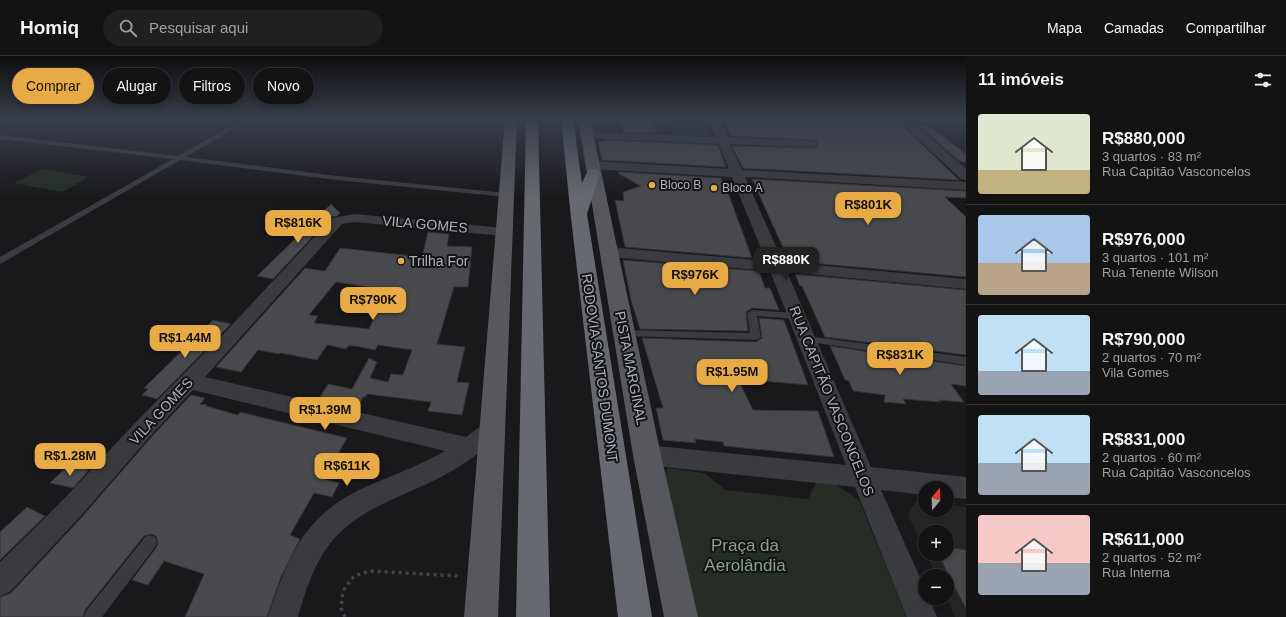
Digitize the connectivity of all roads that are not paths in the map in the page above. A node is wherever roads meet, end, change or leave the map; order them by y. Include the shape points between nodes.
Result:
1 (71, 145) edge
2 (203, 145) edge
3 (509, 145) edge
4 (531, 145) edge
5 (570, 145) edge
6 (588, 145) edge
7 (724, 145) edge
8 (931, 145) edge
9 (182, 158) junction
10 (592, 169) junction
11 (738, 174) junction
12 (966, 176) edge
13 (966, 186) edge
14 (506, 196) junction
15 (579, 218) junction
16 (504, 232) junction
17 (608, 252) junction
18 (0, 261) edge
19 (776, 266) junction
20 (966, 284) edge
21 (798, 316) junction
22 (624, 333) junction
23 (807, 339) junction
24 (966, 361) edge
25 (189, 381) junction
26 (492, 431) junction
27 (469, 447) junction
28 (647, 455) junction
29 (863, 477) junction
30 (966, 488) edge
31 (150, 542) dead end
32 (0, 582) edge
33 (92, 617) edge
34 (283, 617) edge
35 (481, 617) edge
36 (533, 617) edge
37 (635, 617) edge
38 (680, 617) edge
39 (922, 617) edge

1 - 9 lane
2 - 9 lane
3 - 14 main road
4 - 36 highway
5 - 15 highway, RODOVIA SANTOS DUMONT
6 - 10 main road, PISTA MARGINAL
7 - 11 street, RUA CAPITÃO VASCONCELOS
8 - 12 street
9 - 14 lane
9 - 18 lane
10 - 11 street
10 - 15 highway
10 - 17 main road, PISTA MARGINAL
11 - 13 street
11 - 19 street, RUA CAPITÃO VASCONCELOS
14 - 16 main road
15 - 37 highway, RODOVIA SANTOS DUMONT
16 - 25 street, VILA GOMES via 354,218 339,220
16 - 26 main road
17 - 19 street
17 - 22 main road, PISTA MARGINAL
19 - 20 street
19 - 21 street, RUA CAPITÃO VASCONCELOS
21 - 22 lane via 752,313 756,337
21 - 23 street, RUA CAPITÃO VASCONCELOS
22 - 28 main road, PISTA MARGINAL
23 - 24 lane
23 - 29 street, RUA CAPITÃO VASCONCELOS
25 - 27 street
25 - 32 street, VILA GOMES
26 - 27 street
26 - 35 main road
27 - 34 street via 429,472 353,505 336,518 319,536 304,560
28 - 29 street
28 - 38 main road, PISTA MARGINAL
29 - 30 street
29 - 39 street, RUA CAPITÃO VASCONCELOS
31 - 33 lane

